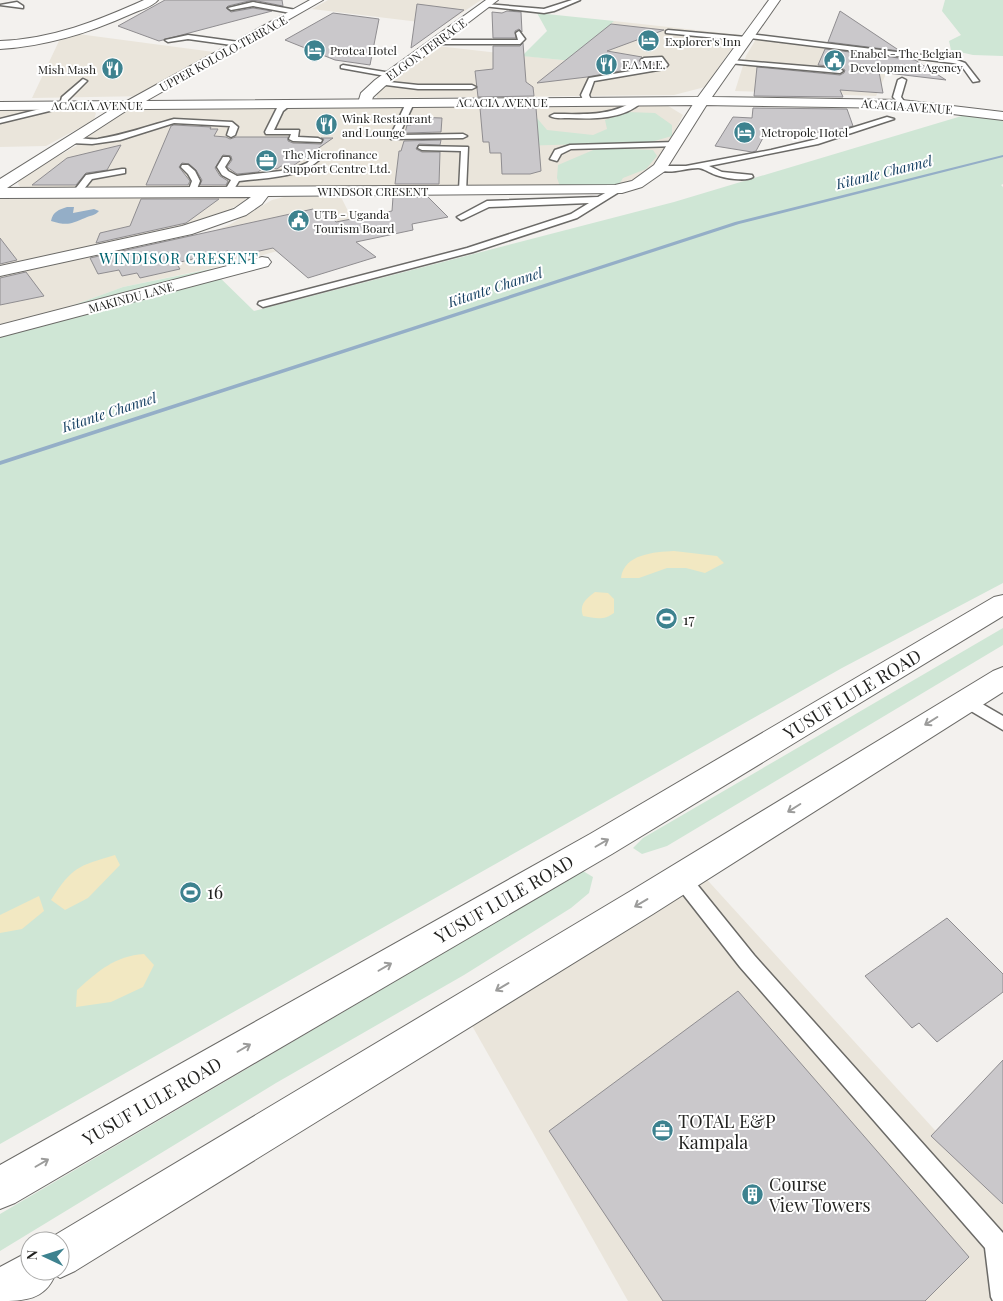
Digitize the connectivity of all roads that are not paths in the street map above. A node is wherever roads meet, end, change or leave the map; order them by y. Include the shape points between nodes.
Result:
1 (153, 0) edge
2 (318, 0) edge
3 (577, 0) edge
4 (775, 0) edge
5 (489, 3) edge
6 (3, 4) dead end
7 (21, 7) dead end
8 (231, 8) dead end
9 (296, 12) junction
10 (668, 32) dead end
11 (519, 33) dead end
12 (748, 38) junction
13 (168, 40) dead end
14 (435, 42) junction
15 (239, 44) junction
16 (0, 46) edge
17 (644, 60) dead end
18 (731, 62) junction
19 (343, 67) dead end
20 (840, 71) dead end
21 (391, 75) junction
22 (902, 80) dead end
23 (83, 81) dead end
24 (975, 81) dead end
25 (380, 83) junction
26 (472, 87) dead end
27 (143, 97) junction
28 (705, 97) junction
29 (586, 98) junction
30 (0, 100) edge
31 (365, 100) junction
32 (639, 101) junction
33 (900, 101) junction
34 (64, 102) junction
35 (289, 103) junction
36 (410, 103) junction
37 (128, 105) junction
38 (0, 106) edge
39 (1003, 109) edge
40 (554, 116) dead end
41 (1003, 116) edge
42 (890, 119) dead end
43 (0, 121) edge
44 (231, 135) dead end
45 (462, 136) dead end
46 (318, 140) dead end
47 (71, 141) junction
48 (676, 144) junction
49 (422, 148) dead end
50 (321, 154) dead end
51 (226, 159) dead end
52 (554, 159) dead end
53 (701, 166) junction
54 (185, 167) dead end
55 (660, 168) junction
56 (122, 172) dead end
57 (748, 177) dead end
58 (232, 185) junction
59 (0, 186) edge
60 (463, 190) junction
61 (616, 190) junction
62 (77, 192) junction
63 (192, 192) junction
64 (263, 192) junction
65 (0, 193) edge
66 (600, 200) junction
67 (461, 217) dead end
68 (262, 262) dead end
69 (0, 271) edge
70 (263, 304) dead end
71 (0, 331) edge
72 (1003, 604) edge
73 (1003, 678) edge
74 (966, 700) junction
75 (1003, 724) edge
76 (681, 878) junction
77 (0, 1188) edge
78 (70, 1250) edge
79 (20, 1280) edge
80 (0, 1292) edge
81 (1003, 1297) edge

1 - 16 main road via 74,34 24,45
2 - 9 main road, UPPER KOLOLO TERRACE
3 - 5 lane via 544,11
4 - 12 main road, WINDSOR CRESENT
5 - 14 main road, ELGON TERRACE
6 - 7 lane
8 - 9 lane via 253,4
9 - 15 main road, UPPER KOLOLO TERRACE
10 - 12 lane
11 - 14 lane via 520,42
12 - 18 main road, WINDSOR CRESENT
12 - 24 lane via 954,61 963,64
13 - 15 lane via 188,37
14 - 21 main road, ELGON TERRACE
15 - 27 main road, UPPER KOLOLO TERRACE
17 - 29 lane via 662,60 665,65 591,79
18 - 20 lane
18 - 28 main road, WINDSOR CRESENT
19 - 21 lane
21 - 25 main road, ELGON TERRACE
22 - 33 lane
23 - 34 lane
25 - 26 lane
25 - 31 main road, ELGON TERRACE
27 - 31 main road, ACACIA AVENUE
27 - 34 main road, ACACIA AVENUE
27 - 37 main road, UPPER KOLOLO TERRACE
28 - 29 main road, ACACIA AVENUE
28 - 32 main road, ACACIA AVENUE
28 - 33 main road, ACACIA AVENUE
28 - 48 main road, WINDSOR CRESENT
29 - 31 main road, ACACIA AVENUE
29 - 32 main road, ACACIA AVENUE
29 - 36 main road, ACACIA AVENUE
30 - 34 main road, ACACIA AVENUE
31 - 35 main road, ACACIA AVENUE
31 - 36 main road, ACACIA AVENUE
32 - 40 lane via 632,108 601,116
33 - 39 main road, ACACIA AVENUE
33 - 41 main road, ACACIA AVENUE
34 - 37 main road, ACACIA AVENUE
34 - 38 main road, ACACIA AVENUE
34 - 43 lane
35 - 37 main road, ACACIA AVENUE
35 - 46 lane via 280,110 269,132 296,132 293,139
36 - 45 lane via 394,137
37 - 47 main road
42 - 53 lane via 815,142
44 - 47 lane via 232,124 174,121 120,138
47 - 59 main road
48 - 52 lane via 570,147 558,152
48 - 55 main road, WINDSOR CRESENT
49 - 60 lane via 466,149
50 - 58 lane via 310,165 292,172
51 - 58 lane via 221,167
53 - 55 lane
53 - 57 lane via 720,174
54 - 63 lane via 196,181
55 - 61 main road, WINDSOR CRESENT via 637,184
56 - 62 lane via 89,177
58 - 63 main road, WINDSOR CRESENT
58 - 64 main road, WINDSOR CRESENT
60 - 61 main road, WINDSOR CRESENT
60 - 64 main road, WINDSOR CRESENT
61 - 66 lane
62 - 63 main road, WINDSOR CRESENT
62 - 65 main road, WINDSOR CRESENT
64 - 69 main road via 240,212 203,224
66 - 67 lane via 487,204
66 - 70 lane via 574,216 470,250
68 - 71 main road, MAKINDU LANE
77 -> 72 main road, YUSUF LULE ROAD via 601,844
73 - 74 main road
74 - 75 lane
74 -> 76 main road
76 -> 78 main road
76 - 81 lane via 747,962 996,1243
79 - 80 main road

